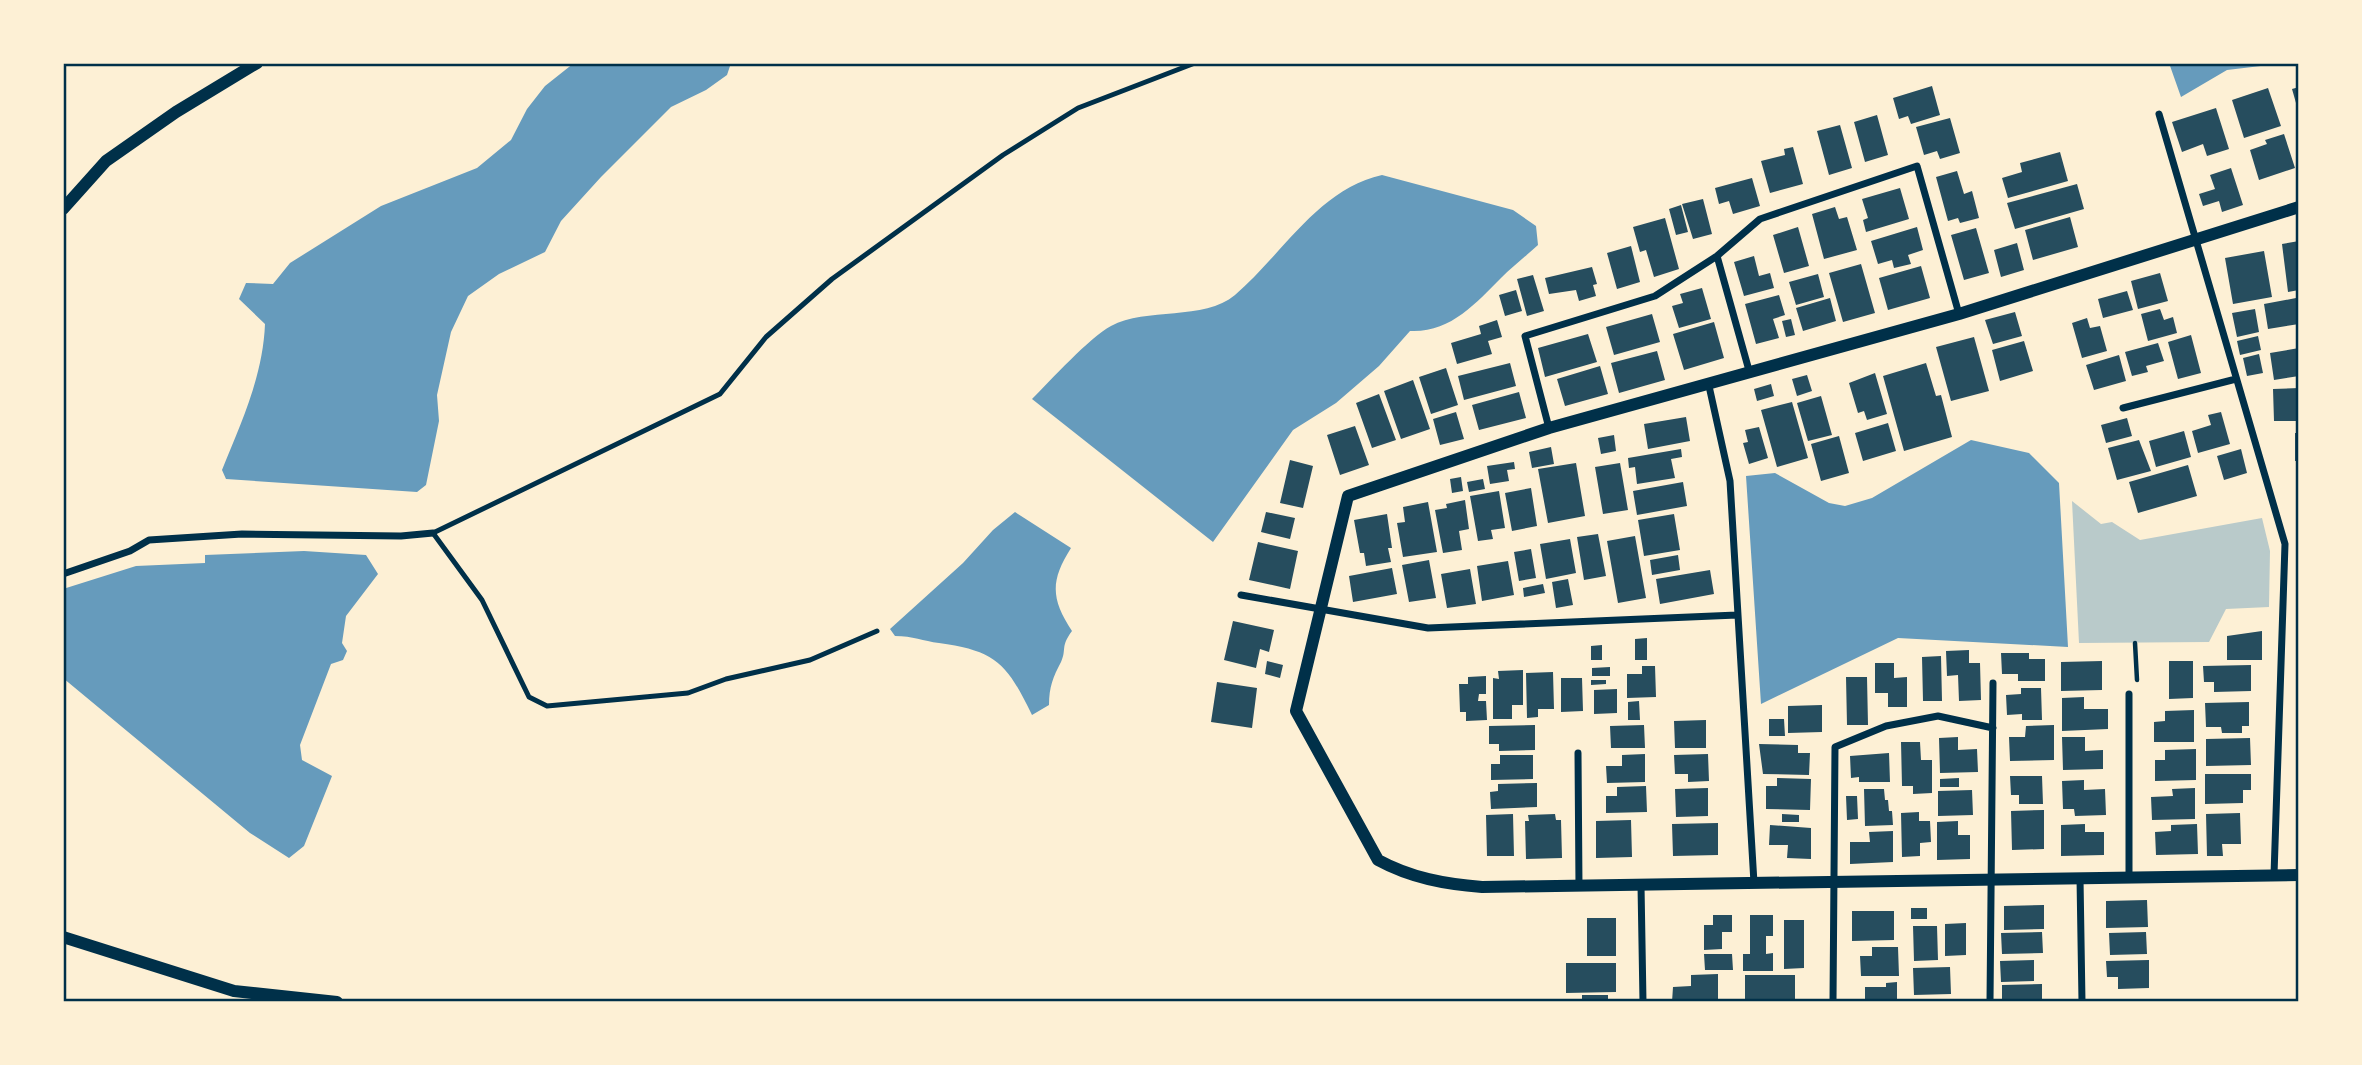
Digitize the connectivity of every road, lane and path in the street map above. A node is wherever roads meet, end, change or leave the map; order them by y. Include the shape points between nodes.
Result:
1 (257, 63) edge
2 (1195, 63) edge
3 (2159, 114) dead end
4 (2299, 207) edge
5 (63, 209) edge
6 (2195, 241) junction
7 (1717, 257) junction
8 (1959, 314) junction
9 (1750, 374) junction
10 (2236, 380) junction
11 (1709, 386) junction
12 (2123, 408) dead end
13 (1549, 428) junction
14 (433, 533) junction
15 (63, 574) edge
16 (1241, 595) dead end
17 (1320, 610) junction
18 (1737, 615) junction
19 (877, 631) dead end
20 (2135, 643) dead end
21 (1993, 683) dead end
22 (2129, 694) joint
23 (1993, 728) junction
24 (1578, 753) dead end
25 (2274, 875) junction
26 (2299, 875) edge
27 (2129, 877) junction
28 (2080, 878) junction
29 (1991, 880) junction
30 (1833, 882) junction
31 (1754, 883) junction
32 (1641, 885) junction
33 (1579, 886) junction
34 (63, 937) edge
35 (337, 1002) edge
36 (1643, 1002) edge
37 (1833, 1002) edge
38 (1990, 1002) edge
39 (2081, 1002) edge

1 - 5 street via 106,161
2 - 14 lane via 1078,108 1003,155 832,279 766,337 720,394
3 - 6 street
4 - 6 street
6 - 8 street
6 - 10 street
7 - 8 street via 1760,219 1917,166
7 - 9 street
7 - 13 street via 1655,296 1525,336
8 - 9 street
9 - 11 street
10 - 12 street
10 - 25 street via 2285,544
11 - 13 street
11 - 18 street via 1730,481
13 - 17 street via 1348,496
14 - 15 street via 242,534 149,540
14 - 19 lane via 482,600 529,697 548,706 688,693 726,678 810,660
16 - 17 street
17 - 18 street via 1427,628
17 - 33 street via 1296,711 1378,860 1397,871 1442,884
18 - 31 street
20 - 22 path via 2137,693
21 - 23 street
22 - 27 street
23 - 29 street
23 - 30 street via 1938,716 1886,726 1835,747
24 - 33 street
25 - 26 street
25 - 27 street
27 - 28 street
28 - 29 street
28 - 39 street
29 - 30 street
29 - 38 street
30 - 31 street
30 - 37 street
31 - 32 street
32 - 33 street
32 - 36 street
34 - 35 street via 234,991

